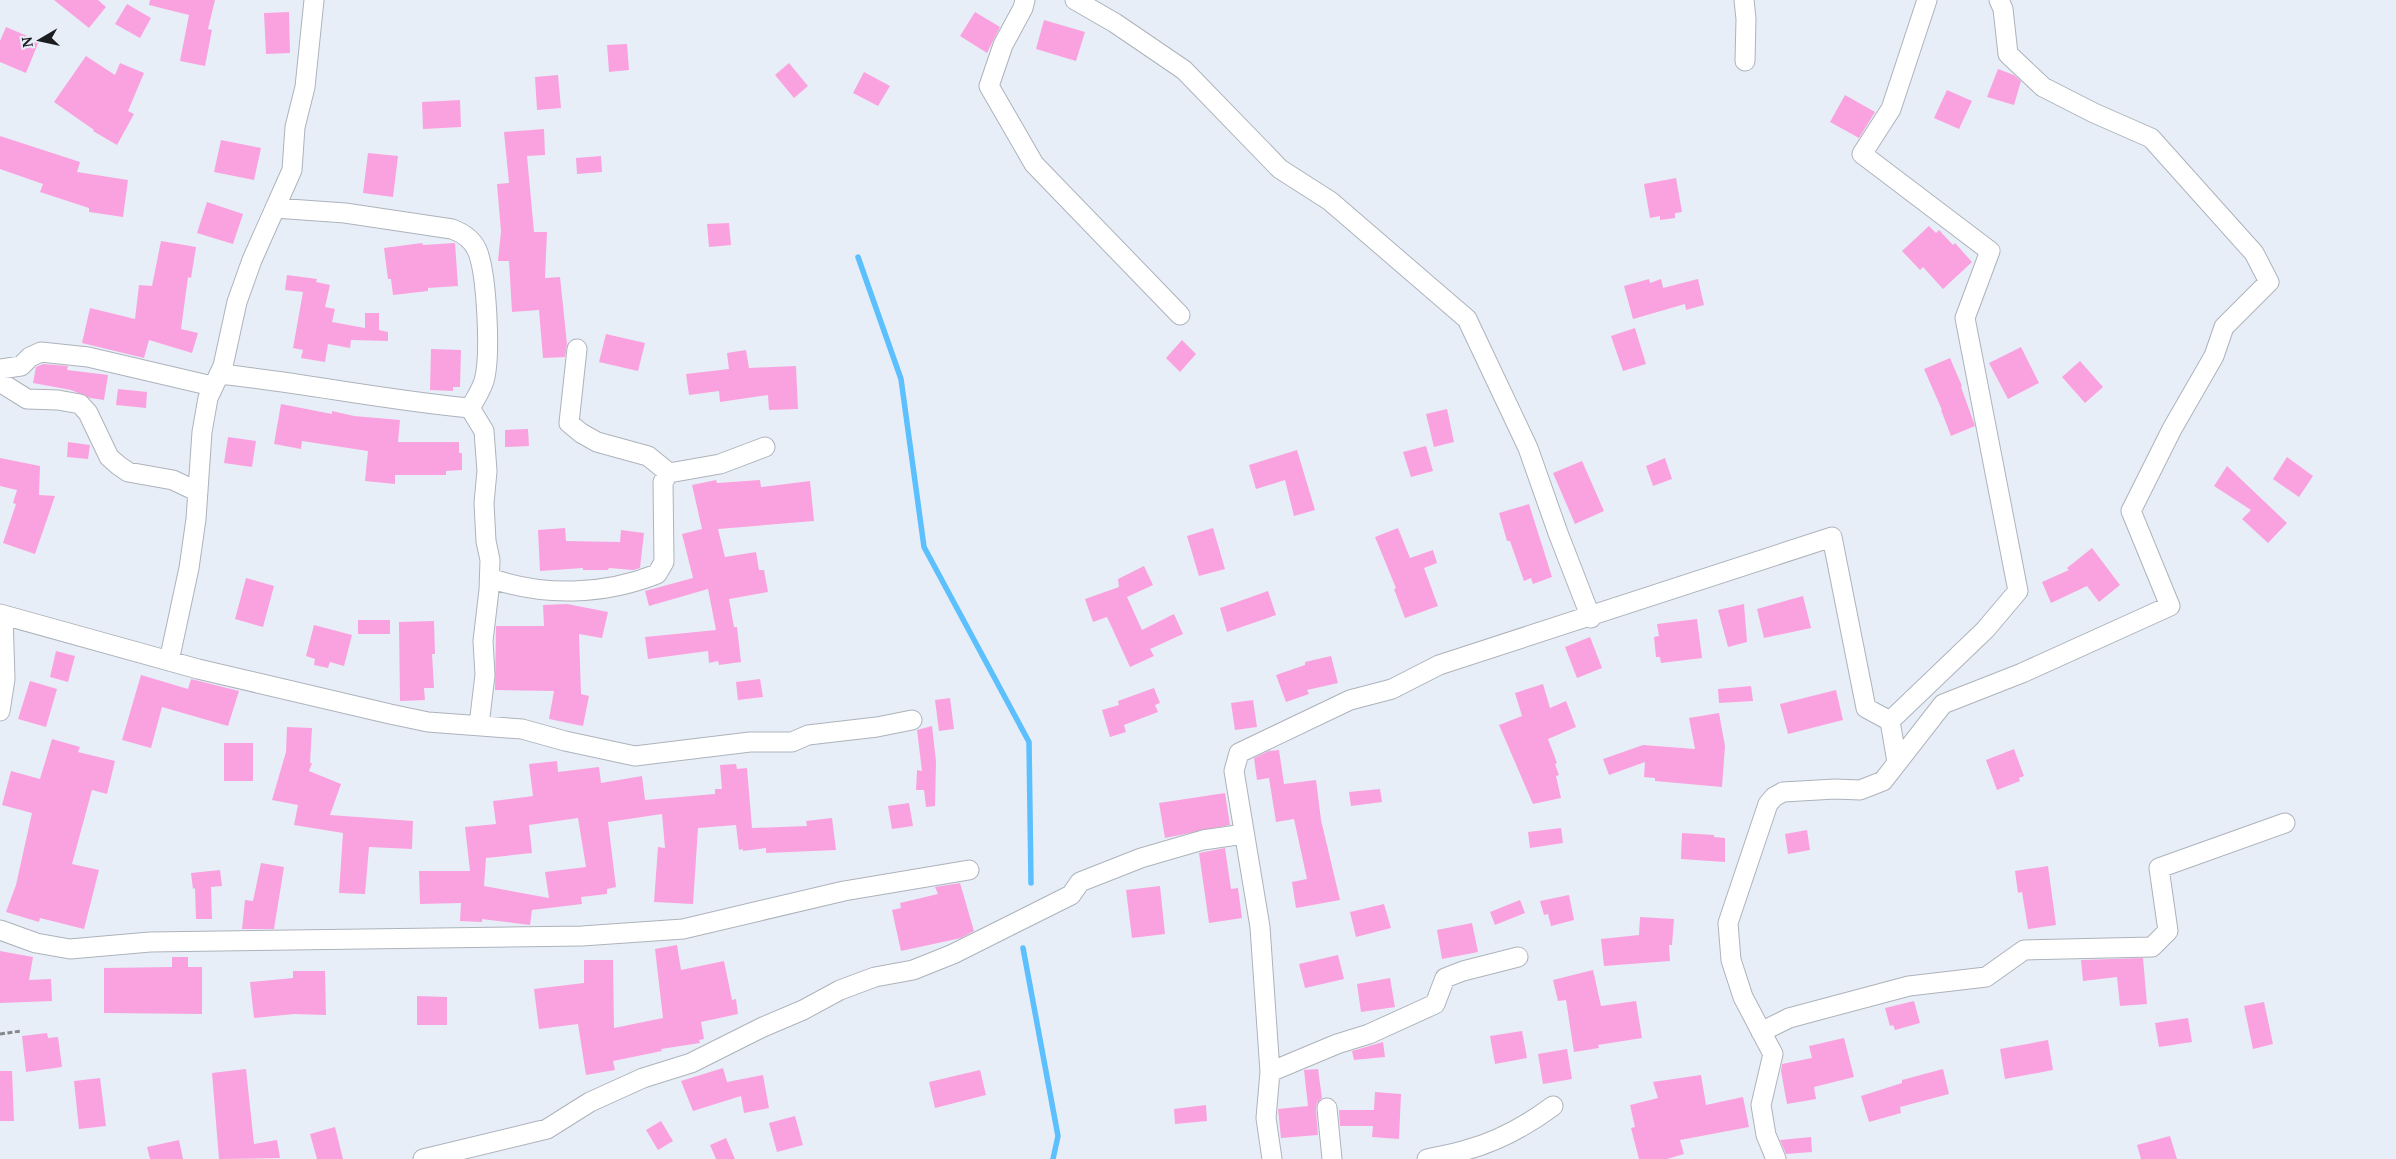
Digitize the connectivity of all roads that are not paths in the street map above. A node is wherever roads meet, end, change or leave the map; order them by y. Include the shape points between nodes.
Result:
1 (314, 0) edge
2 (1025, 0) edge
3 (1075, 0) edge
4 (1744, 0) edge
5 (1927, 0) edge
6 (1999, 0) edge
7 (1745, 61) dead end
8 (275, 208) junction
9 (1180, 316) dead end
10 (576, 350) dead end
11 (0, 369) edge
12 (216, 380) junction
13 (0, 382) edge
14 (470, 408) junction
15 (765, 447) dead end
16 (670, 474) junction
17 (198, 492) junction
18 (490, 578) junction
19 (2, 614) edge
20 (1591, 618) junction
21 (168, 661) junction
22 (0, 711) edge
23 (912, 720) dead end
24 (1890, 721) junction
25 (479, 725) junction
26 (1897, 762) junction
27 (2285, 823) dead end
28 (1244, 834) junction
29 (969, 870) dead end
30 (0, 930) edge
31 (1518, 957) dead end
32 (1761, 1032) junction
33 (1270, 1072) junction
34 (1553, 1106) dead end
35 (1327, 1108) dead end
36 (423, 1159) edge
37 (1272, 1159) edge
38 (1332, 1159) edge
39 (1427, 1159) edge
40 (1776, 1159) edge

1 - 8 street via 305,87 295,127 292,170
2 - 9 street via 1002,46 990,86 1034,164
3 - 20 street via 1184,70 1280,169 1330,201 1467,319 1528,448
4 - 7 street
5 - 24 street via 1891,109 1862,154 1990,251 1965,318 2018,591 1986,630
6 - 26 street via 2008,54 2043,87 2151,138 2254,253 2269,282 2224,327 2214,356 2172,429 2131,511 2170,606 2022,673 1944,704
8 - 12 street via 237,302
8 - 14 street via 345,213 465,233 479,257 489,342 484,382
10 - 16 street via 569,423 597,442 648,456
11 - 12 street via 21,366 40,352 88,357
12 - 14 street
12 - 17 street via 202,432
13 - 17 street via 27,399 80,404 88,412 109,457 118,465 128,472 173,480
14 - 18 street via 484,431 487,471 484,512
15 - 16 street via 720,464
16 - 18 street via 663,482 664,562 658,574 631,584 568,592 523,587
17 - 21 street via 189,568
18 - 25 street
19 - 21 street
19 - 22 street via 5,680
20 - 24 street via 1688,583 1832,538 1866,708
20 - 28 street via 1440,665 1392,689 1350,700 1239,753 1234,771
21 - 25 street via 428,722
23 - 25 street via 808,735 792,742 750,742 635,756 522,729
24 - 26 street
26 - 32 street via 1883,781 1860,790 1783,792 1768,804 1728,923 1731,960 1743,996
27 - 32 street via 2159,868 2168,931 2152,947 2024,950 1986,977 1909,986 1789,1018
28 - 33 street via 1260,927
28 - 36 street via 1203,840 1141,858 1080,882 1071,895 953,954 913,970 875,977 840,990 691,1063 643,1078 590,1102 547,1129
29 - 30 street via 844,891 683,928 582,936 150,942 70,948 36,943
31 - 33 street via 1445,978 1435,1004 1369,1034
32 - 40 street via 1773,1054 1762,1105 1766,1135
33 - 37 street via 1266,1118
34 - 39 street via 1527,1126 1502,1138 1465,1151
35 - 38 street

